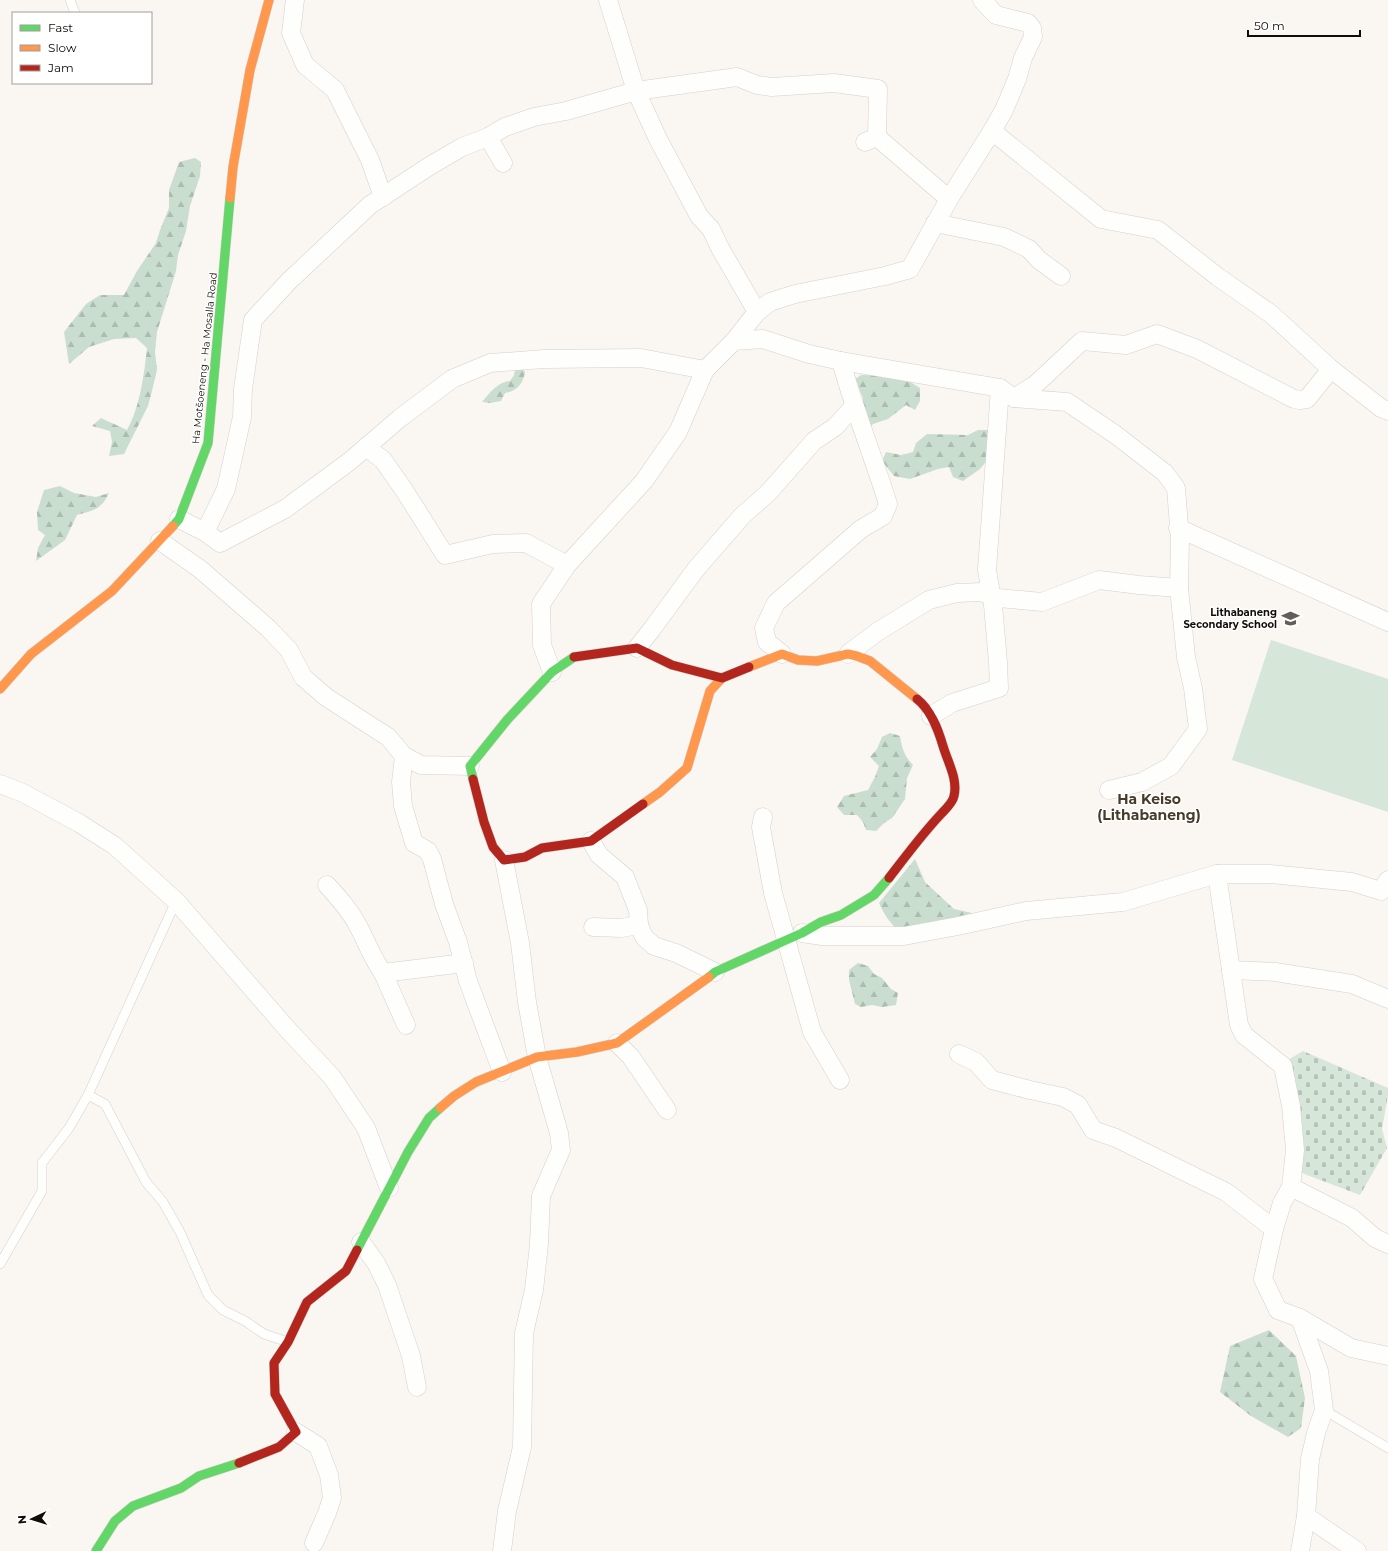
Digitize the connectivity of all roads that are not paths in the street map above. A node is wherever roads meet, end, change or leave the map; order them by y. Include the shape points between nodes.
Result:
1 (70, 0) edge
2 (269, 0) edge
3 (295, 0) edge
4 (608, 0) edge
5 (982, 0) edge
6 (75, 12) edge
7 (636, 91) junction
8 (992, 131) junction
9 (488, 137) junction
10 (503, 163) dead end
11 (382, 197) junction
12 (949, 199) junction
13 (935, 223) junction
14 (1061, 276) dead end
15 (757, 312) junction
16 (734, 341) junction
17 (841, 361) junction
18 (1332, 369) junction
19 (705, 370) junction
20 (1007, 393) junction
21 (854, 406) junction
22 (1388, 411) edge
23 (366, 447) junction
24 (179, 519) junction
25 (1178, 528) junction
26 (205, 532) junction
27 (160, 541) junction
28 (567, 565) junction
29 (1179, 588) junction
30 (992, 596) junction
31 (1388, 622) edge
32 (637, 648) junction
33 (782, 654) junction
34 (848, 654) junction
35 (552, 672) junction
36 (722, 678) junction
37 (0, 688) edge
38 (930, 716) junction
39 (404, 756) junction
40 (470, 766) junction
41 (0, 784) edge
42 (1109, 790) dead end
43 (763, 817) dead end
44 (591, 842) junction
45 (504, 860) junction
46 (1217, 874) junction
47 (1388, 880) edge
48 (327, 885) dead end
49 (176, 901) junction
50 (639, 925) junction
51 (593, 927) dead end
52 (802, 933) junction
53 (786, 940) junction
54 (464, 963) junction
55 (1231, 970) junction
56 (714, 972) junction
57 (383, 973) junction
58 (1388, 999) edge
59 (406, 1025) dead end
60 (618, 1043) junction
61 (959, 1054) dead end
62 (537, 1056) junction
63 (502, 1072) junction
64 (840, 1080) dead end
65 (88, 1095) junction
66 (667, 1110) dead end
67 (1291, 1187) junction
68 (389, 1188) junction
69 (1274, 1229) junction
70 (361, 1242) junction
71 (1388, 1244) edge
72 (0, 1264) edge
73 (1300, 1318) junction
74 (288, 1342) junction
75 (1388, 1356) edge
76 (417, 1386) dead end
77 (1324, 1410) junction
78 (296, 1432) junction
79 (1388, 1448) edge
80 (1306, 1516) junction
81 (314, 1543) dead end
82 (96, 1551) edge
83 (502, 1551) edge
84 (1300, 1551) edge
85 (1357, 1551) edge

1 - 6 lane
2 - 24 street, Ha Motšoeneng - Ha Mosalla Road via 250,70 233,167 208,443
3 - 11 street via 291,33 306,66 335,90 370,160
4 - 7 street
5 - 8 street via 996,15 1028,23 1032,28 1033,37 1004,110
7 - 9 street via 566,111 534,117 504,127
7 - 12 street via 738,77 757,85 772,87 834,83 878,89 871,140
7 - 15 street via 699,216 711,229
8 - 12 street
8 - 18 street via 1101,218 1158,230 1270,314
9 - 10 street
9 - 11 street via 462,147
11 - 26 street via 370,205 289,281 253,320 243,389 242,417 226,488
12 - 13 street
13 - 14 street via 1004,237 1029,249
13 - 15 street via 910,269 795,294 770,302
15 - 16 street
16 - 17 street via 763,339
16 - 19 street
17 - 20 street
17 - 21 street
18 - 20 street via 1307,399 1294,399 1197,349 1158,334 1126,345 1082,341 1036,384
18 - 22 street
19 - 23 street via 641,358 544,359 490,363 452,379
19 - 28 street via 678,432 644,481
20 - 25 street via 1067,402 1159,468 1176,488
20 - 30 street via 987,570
21 - 32 street via 835,427 814,441 768,493 742,516 696,569
21 - 33 street via 888,504 883,516 861,529 776,603 764,628 767,642
23 - 26 street via 285,509 220,543
23 - 28 street via 383,460 445,555 493,544 526,543
24 - 26 street
24 - 27 street, Ha Motšoeneng - Ha Mosalla Road
25 - 29 street
25 - 31 street
27 - 37 street, Ha Motšoeneng - Ha Mosalla Road via 112,591 31,654
27 - 39 street via 200,569 268,628 290,650 303,677 326,697 388,737
28 - 35 street via 541,604 542,644
29 - 30 street via 1099,580 1042,602
29 - 42 street via 1186,657 1198,729 1171,766 1142,782
30 - 34 street via 981,592 957,593 929,600 877,632
30 - 38 street via 999,688 952,703
32 - 35 street via 572,657
32 - 36 street via 672,665
33 - 34 street via 798,660 817,661
33 - 36 street
34 - 38 street via 870,661 926,706
35 - 40 street via 507,720
36 - 44 street via 710,691 687,768 660,792
38 - 52 street via 940,735 955,780 954,798 874,895 841,915 821,922
39 - 40 street via 421,765
39 - 54 street via 401,782 403,806 414,843 428,851 432,859
40 - 45 street via 493,847
41 - 49 street via 23,793 109,842
43 - 53 street via 761,827 772,893
44 - 45 street via 542,848 525,857
44 - 50 street via 599,855 625,877 638,910
45 - 62 street via 520,942
46 - 47 street via 1270,874 1352,882 1381,891
46 - 52 street via 1123,902 1026,911 904,936 822,936
46 - 55 street
48 - 57 street via 344,903
49 - 65 lane
49 - 68 street via 332,1077 366,1128
50 - 51 street via 621,928
50 - 56 street via 644,937 654,946
52 - 53 street
53 - 56 street
53 - 64 street via 812,1032
54 - 57 street
54 - 63 street via 468,981
55 - 58 street via 1275,972 1352,984
55 - 67 street via 1239,1025 1244,1035 1284,1066 1294,1129 1295,1150
56 - 60 street
57 - 59 street
60 - 62 street via 577,1052
60 - 66 street via 635,1062
61 - 69 street via 976,1062 992,1080 1063,1097 1078,1105 1093,1130 1116,1138 1226,1192
62 - 63 street
62 - 83 street via 559,1133 561,1150 541,1196 534,1290 524,1333 522,1447 507,1511
63 - 68 street via 476,1082 454,1096 429,1118
65 - 72 lane via 69,1128 42,1163 42,1191
65 - 74 lane via 105,1104 146,1182 163,1202 180,1232 208,1295 223,1310 264,1334
67 - 69 street via 1282,1203
67 - 71 street via 1352,1218 1376,1238
68 - 70 street
69 - 73 street via 1263,1279 1278,1310
70 - 74 street via 346,1271 307,1302
70 - 76 street via 387,1285 411,1356
73 - 75 street via 1351,1348
73 - 77 street via 1319,1371
74 - 78 street via 274,1363 275,1394
77 - 79 lane
77 - 80 street via 1310,1460
78 - 81 street via 318,1446 329,1475 332,1498
78 - 82 street via 279,1447 199,1476 181,1488 133,1506 115,1521
80 - 84 street
80 - 85 street

